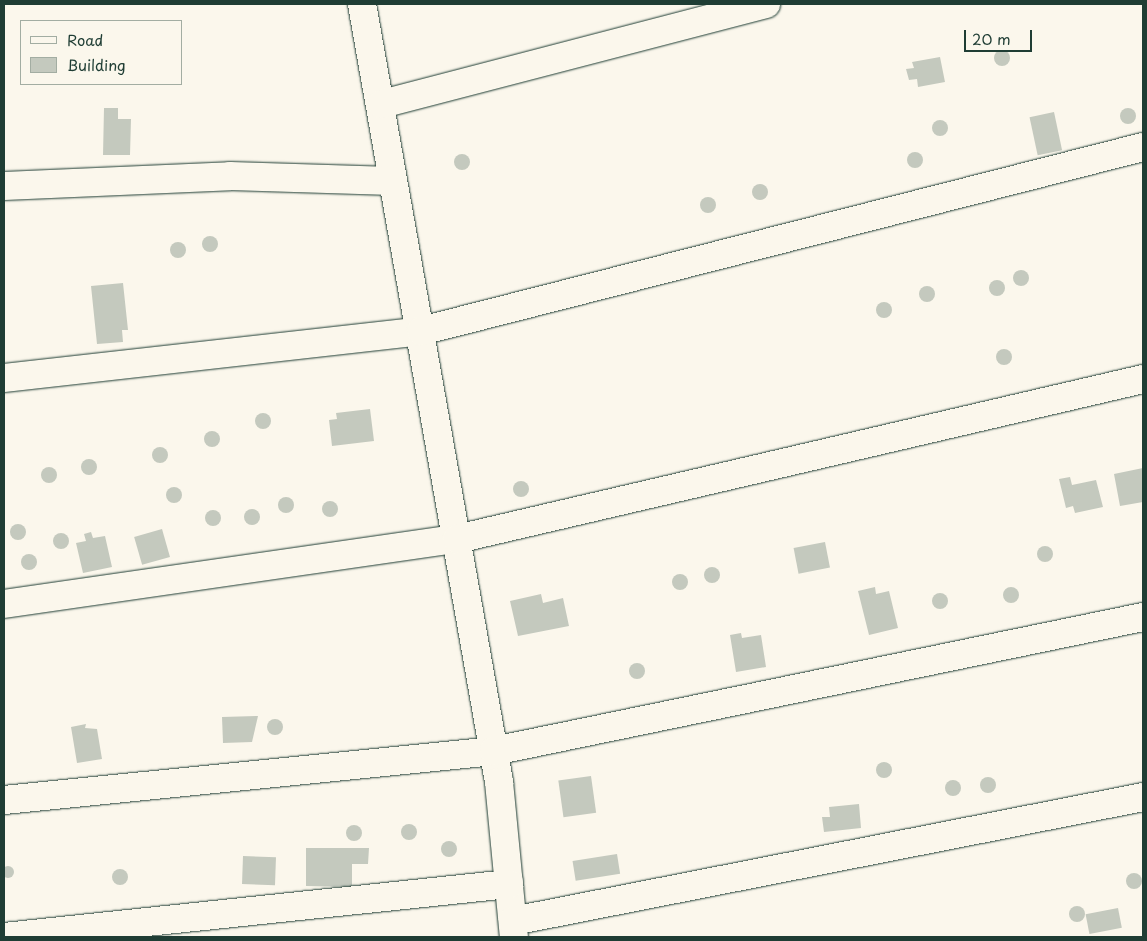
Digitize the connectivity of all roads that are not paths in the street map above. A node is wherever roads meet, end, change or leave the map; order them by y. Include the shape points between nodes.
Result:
1 (362, 4) edge
2 (766, 4) edge
3 (382, 104) junction
4 (1143, 147) edge
5 (392, 181) junction
6 (4, 186) edge
7 (421, 331) junction
8 (4, 378) edge
9 (1143, 379) edge
10 (457, 539) junction
11 (4, 604) edge
12 (1143, 617) edge
13 (494, 751) junction
14 (1143, 797) edge
15 (4, 800) edge
16 (509, 884) junction
17 (514, 929) edge
18 (4, 937) edge

1 - 3 street
2 - 3 street
3 - 5 street
4 - 7 street
5 - 6 street via 230,176
5 - 7 street
7 - 8 street
7 - 10 street
9 - 10 street
10 - 11 street
10 - 13 street
12 - 13 street
13 - 15 street
13 - 16 street
14 - 17 street
16 - 17 street
16 - 18 street

